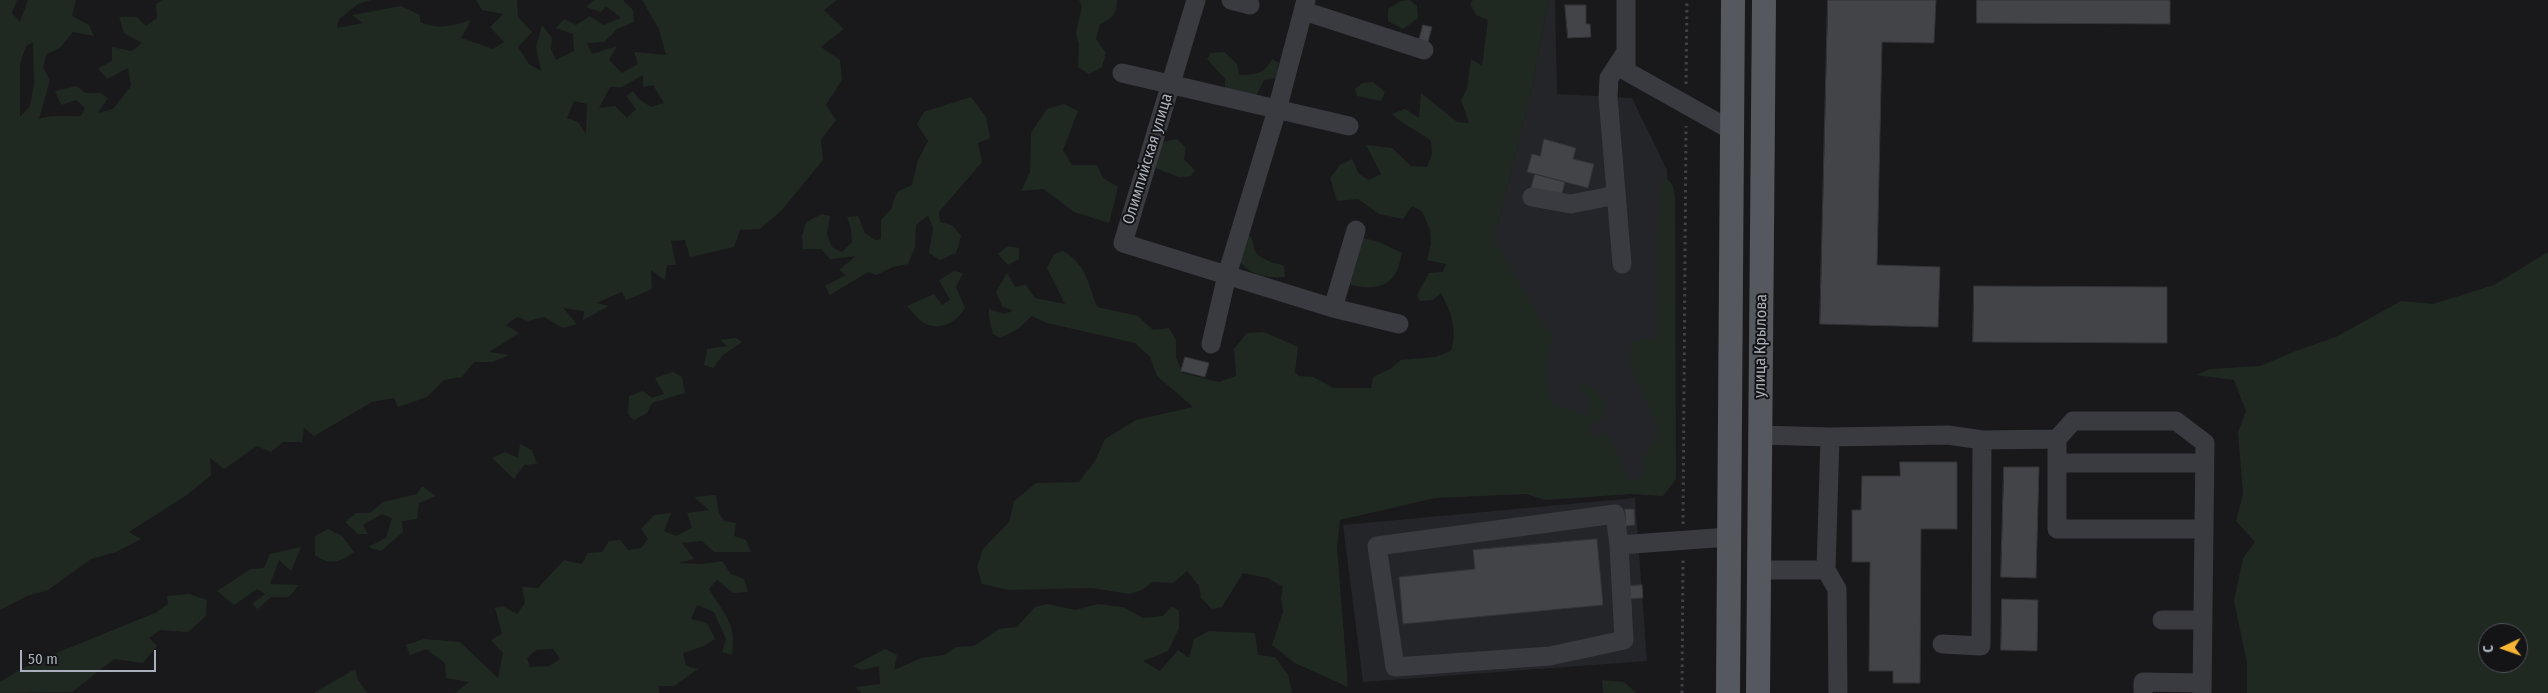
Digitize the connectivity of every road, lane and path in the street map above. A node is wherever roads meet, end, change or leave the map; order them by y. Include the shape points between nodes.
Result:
1 (1196, 0) edge
2 (1231, 0) edge
3 (1626, 0) edge
4 (1687, 0) edge
5 (1733, 0) edge
6 (1764, 0) edge
7 (1250, 5) dead end
8 (1305, 6) edge
9 (1424, 50) dead end
10 (1626, 52) junction
11 (1122, 73) dead end
12 (1170, 84) junction
13 (1686, 104) junction
14 (1277, 110) junction
15 (1349, 126) dead end
16 (1731, 130) junction
17 (1616, 195) junction
18 (1532, 197) dead end
19 (1356, 230) dead end
20 (1622, 264) dead end
21 (1227, 275) junction
22 (1333, 308) junction
23 (1399, 324) dead end
24 (1211, 344) dead end
25 (1760, 435) junction
26 (1830, 437) junction
27 (2057, 439) junction
28 (1982, 440) junction
29 (2057, 463) junction
30 (2204, 464) junction
31 (2204, 528) junction
32 (1759, 536) junction
33 (1729, 537) junction
34 (1683, 540) junction
35 (1619, 545) junction
36 (1759, 570) junction
37 (1826, 570) junction
38 (2162, 620) dead end
39 (2203, 620) junction
40 (1942, 644) dead end
41 (2202, 688) edge
42 (1682, 693) edge
43 (1728, 693) edge
44 (1758, 693) edge
45 (1838, 693) edge
46 (2143, 693) edge

1 - 12 street, Олимпийская улица
2 - 7 street
3 - 10 street
4 - 13 path
5 - 16 main road, улица Крылова
6 - 25 main road, улица Крылова
8 - 9 street
8 - 14 street
10 - 13 street via 1626,71
10 - 17 street via 1609,78
11 - 12 street
12 - 14 street
12 - 21 street, Олимпийская улица via 1123,243
13 - 16 street
13 - 34 path
14 - 15 street
14 - 21 street
16 - 33 main road, улица Крылова
17 - 18 street via 1571,204
17 - 20 street
19 - 22 street
21 - 22 street, Олимпийская улица
21 - 24 street
22 - 23 street, Олимпийская улица
25 - 26 street
25 - 32 main road, улица Крылова
26 - 28 street via 1948,435
26 - 37 street
27 - 28 street
27 - 29 street
27 - 30 street via 2073,421 2176,421 2204,443
28 - 40 street via 1981,646
29 - 30 street
29 - 31 street via 2057,529
30 - 31 street
31 - 39 street
32 - 33 main road
32 - 36 main road, улица Крылова
33 - 34 street
33 - 43 main road, улица Крылова
34 - 35 street
34 - 42 path
35 - 35 street via 1615,514 1377,546 1394,667 1550,656 1624,640
36 - 37 street
36 - 44 main road, улица Крылова
37 - 45 street via 1837,589
38 - 39 street
39 - 41 street
41 - 46 street via 2143,682

